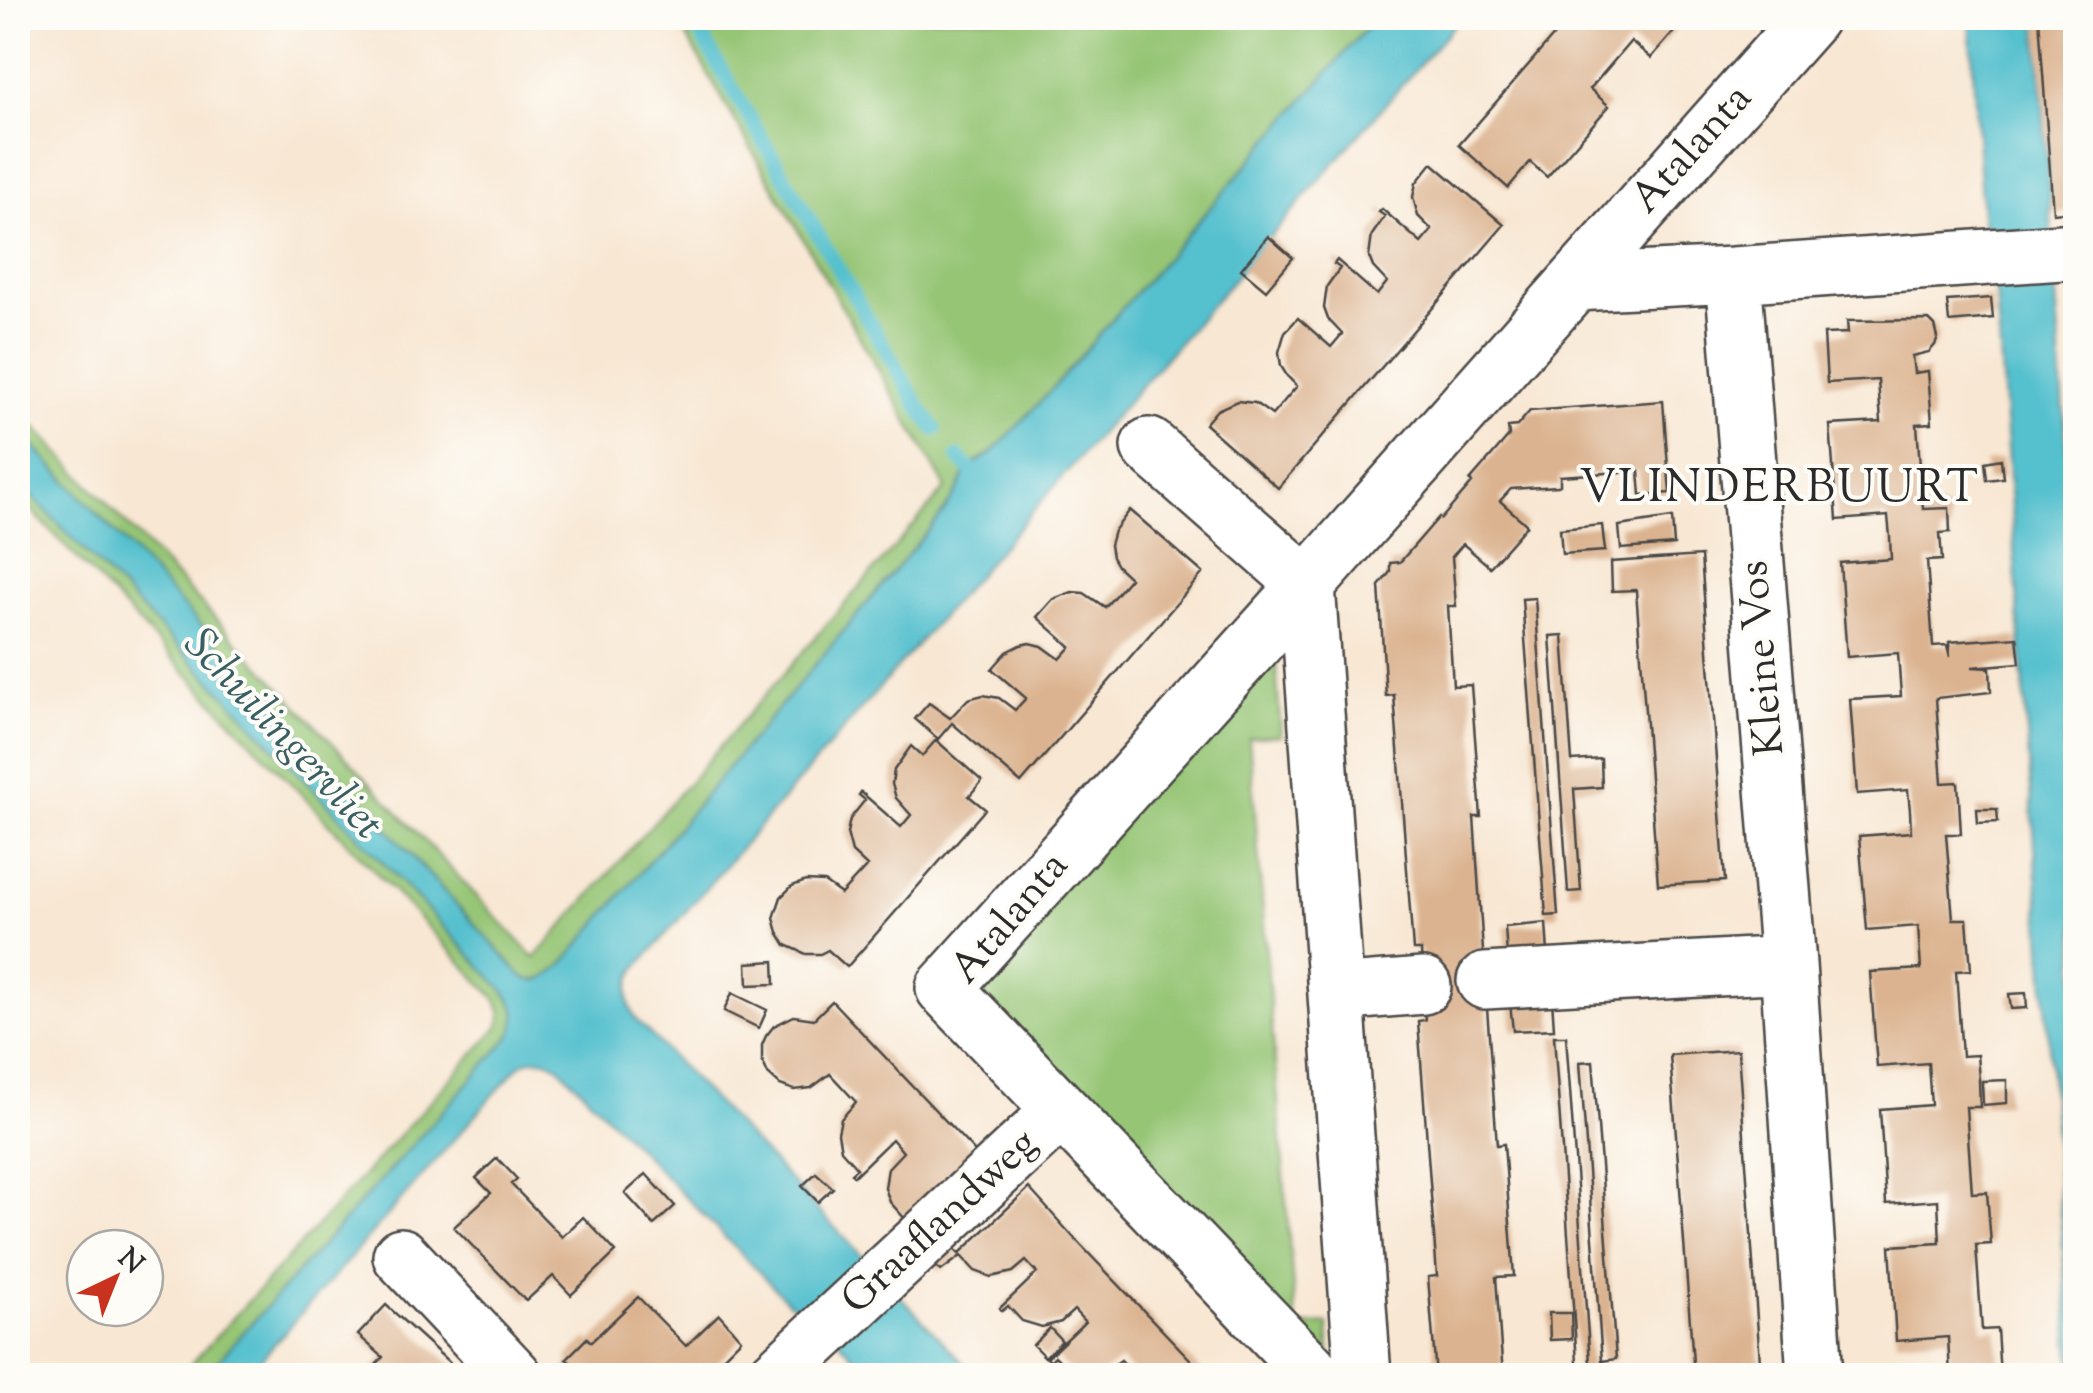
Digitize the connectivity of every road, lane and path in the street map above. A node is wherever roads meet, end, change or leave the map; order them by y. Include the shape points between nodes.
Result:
1 (1810, 18) edge
2 (2070, 251) edge
3 (1733, 275) junction
4 (1575, 283) junction
5 (1149, 446) dead end
6 (1307, 585) junction
7 (1788, 964) junction
8 (1485, 981) dead end
9 (1423, 986) dead end
10 (1336, 993) junction
11 (1061, 1110) junction
12 (401, 1256) dead end
13 (514, 1376) edge
14 (776, 1376) edge
15 (1316, 1376) edge
16 (1362, 1376) edge
17 (1815, 1376) edge

1 - 4 street, Atalanta
2 - 3 street
3 - 4 street, Atalanta
3 - 7 street, Kleine Vos
4 - 6 street, Atalanta
5 - 6 street
6 - 10 street
6 - 11 street, Atalanta via 944,988
7 - 8 street
7 - 17 street, Kleine Vos
9 - 10 street
10 - 16 street
11 - 14 street, Graaflandweg
11 - 15 street, Atalanta
12 - 13 street

